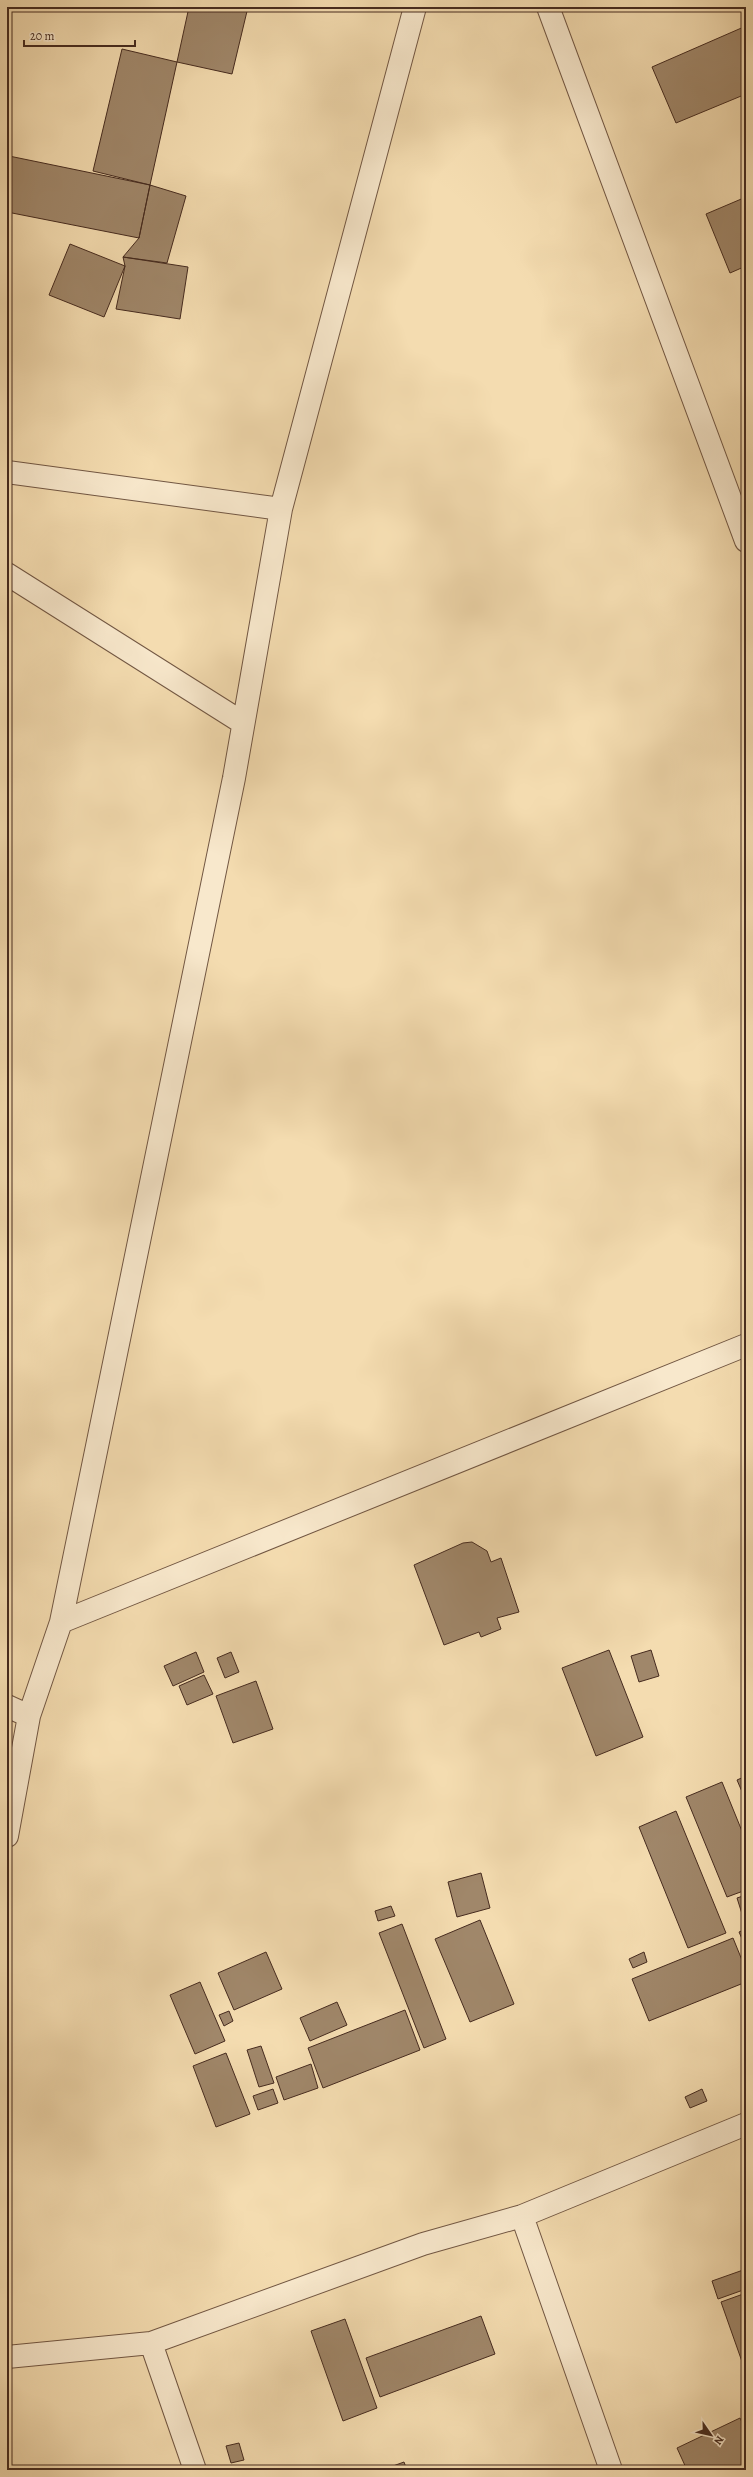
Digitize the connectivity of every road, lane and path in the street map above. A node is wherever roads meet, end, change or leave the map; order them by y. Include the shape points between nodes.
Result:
1 (414, 7) edge
2 (548, 7) edge
3 (7, 472) edge
4 (281, 509) junction
5 (746, 541) edge
6 (7, 574) edge
7 (243, 723) junction
8 (746, 1345) edge
9 (61, 1622) junction
10 (7, 1706) edge
11 (29, 1716) junction
12 (7, 1836) edge
13 (746, 2124) edge
14 (522, 2216) junction
15 (151, 2343) junction
16 (7, 2357) edge
17 (195, 2470) edge
18 (611, 2470) edge

1 - 4 street
2 - 5 street
3 - 4 street
4 - 7 street
6 - 7 street
7 - 9 street via 234,778
8 - 9 street
9 - 11 street
10 - 11 street
11 - 12 street
13 - 14 street
14 - 15 street via 424,2244
14 - 18 street
15 - 16 street
15 - 17 street

